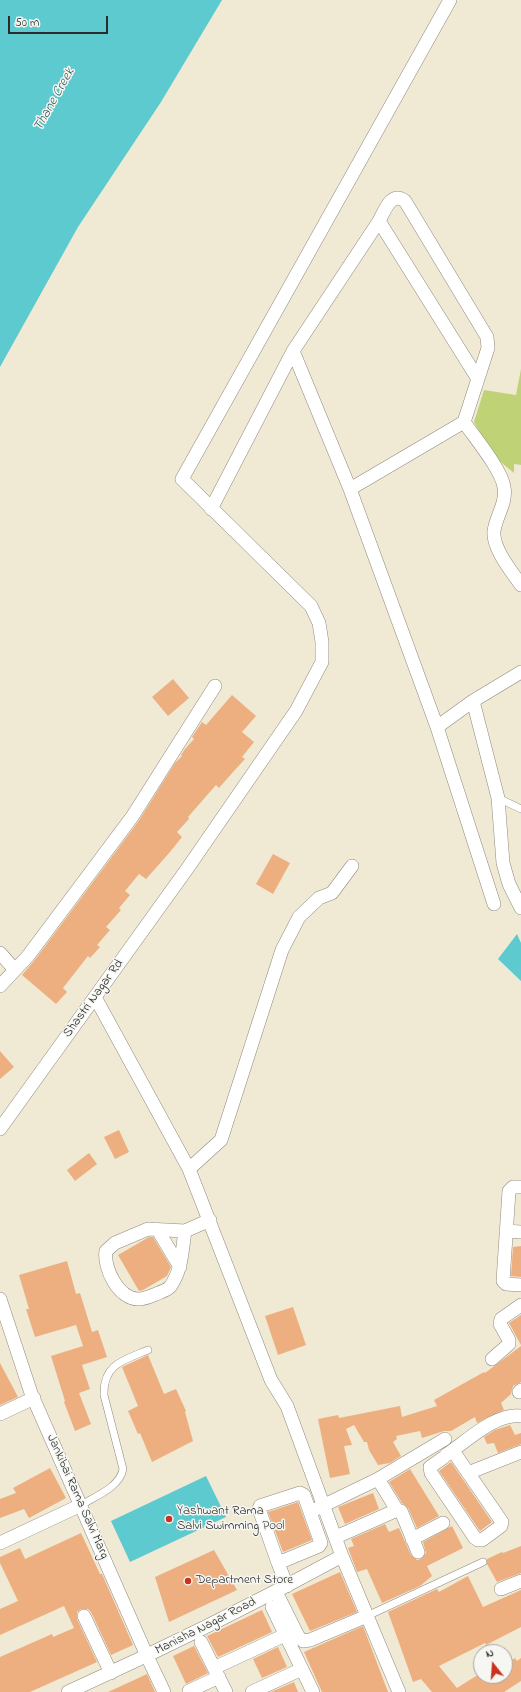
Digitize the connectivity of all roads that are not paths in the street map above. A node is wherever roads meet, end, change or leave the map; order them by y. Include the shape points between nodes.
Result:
1 (450, 0) edge
2 (379, 221) junction
3 (293, 351) junction
4 (478, 379) junction
5 (464, 422) junction
6 (350, 488) junction
7 (211, 509) junction
8 (521, 585) edge
9 (521, 672) edge
10 (215, 686) dead end
11 (473, 701) junction
12 (437, 727) junction
13 (498, 798) junction
14 (521, 809) edge
15 (352, 866) dead end
16 (494, 904) dead end
17 (521, 908) edge
18 (0, 954) edge
19 (15, 970) junction
20 (0, 986) edge
21 (95, 997) junction
22 (0, 1129) edge
23 (189, 1169) junction
24 (521, 1187) edge
25 (210, 1220) junction
26 (158, 1229) junction
27 (185, 1231) junction
28 (506, 1231) junction
29 (521, 1232) edge
30 (180, 1267) junction
31 (521, 1285) edge
32 (1, 1305) edge
33 (521, 1305) edge
34 (148, 1350) dead end
35 (492, 1359) dead end
36 (34, 1398) junction
37 (0, 1414) edge
38 (521, 1417) edge
39 (445, 1439) dead end
40 (433, 1446) junction
41 (521, 1452) edge
42 (448, 1454) junction
43 (468, 1473) junction
44 (378, 1479) junction
45 (81, 1505) junction
46 (323, 1506) junction
47 (397, 1510) junction
48 (310, 1512) junction
49 (443, 1523) dead end
50 (336, 1538) junction
51 (412, 1539) junction
52 (0, 1543) edge
53 (418, 1552) dead end
54 (342, 1556) junction
55 (483, 1562) dead end
56 (278, 1563) junction
57 (521, 1581) edge
58 (281, 1589) junction
59 (501, 1589) dead end
60 (272, 1608) dead end
61 (84, 1616) dead end
62 (367, 1616) junction
63 (285, 1635) junction
64 (201, 1642) dead end
65 (147, 1656) junction
66 (302, 1669) junction
67 (216, 1672) junction
68 (111, 1673) junction
69 (189, 1691) edge
70 (68, 1692) edge
71 (164, 1692) edge
72 (226, 1692) edge
73 (252, 1692) edge
74 (313, 1692) edge
75 (399, 1692) edge

1 - 7 street, Shastri Nagar Rd via 182,479
2 - 3 street
2 - 4 street
2 - 4 street via 391,199 396,197 405,201 487,337 488,348
3 - 6 street
3 - 7 street
4 - 5 street
5 - 6 street
5 - 8 street via 496,468 504,486 504,501 494,532 496,545
6 - 12 street
7 - 21 street, Shastri Nagar Rd via 310,606 319,623 322,662 296,711
9 - 11 street
10 - 19 street via 132,817
11 - 12 street
11 - 13 street
12 - 16 street
13 - 14 lane
13 - 17 street via 503,863 509,884
15 - 23 street via 332,893 319,898 299,917 282,950 221,1140
18 - 19 street
19 - 20 street
21 - 22 street, Shastri Nagar Rd
21 - 23 street
23 - 25 street
24 - 28 street via 513,1187 508,1191
25 - 27 street
25 - 46 street via 271,1380 287,1406
26 - 27 street
26 - 30 street
26 - 30 street via 148,1229 115,1243 106,1251 105,1258 112,1281 126,1295 138,1299 168,1288
27 - 30 street
28 - 29 street
28 - 31 street via 503,1281 506,1284
32 - 36 street, Jankibai Rama Salvi Marg
33 - 35 street via 501,1319 500,1324 509,1344
34 - 45 lane via 122,1361 106,1376 104,1395 123,1469 122,1476 117,1482
36 - 37 street
36 - 45 street, Jankibai Rama Salvi Marg
38 - 42 street via 509,1416 482,1428
39 - 40 street
40 - 42 street
40 - 44 street
41 - 43 street
42 - 43 street
42 - 43 street via 429,1470 475,1538 480,1541 501,1526 502,1522
44 - 46 street
44 - 47 street
45 - 52 street
45 - 65 street, Jankibai Rama Salvi Marg
46 - 48 street
46 - 50 street
47 - 50 street
47 - 51 street via 401,1512
48 - 56 street via 321,1543
48 - 56 street via 304,1495 300,1493 260,1506
49 - 51 street
50 - 54 street
51 - 53 street
54 - 58 street, Manisha Nagar Road
54 - 62 street
55 - 62 lane
56 - 58 street
57 - 59 street
58 - 62 street via 298,1636 303,1641
58 - 65 street, Manisha Nagar Road
60 - 63 street
61 - 68 street
62 - 75 street
63 - 66 street
63 - 67 street
64 - 67 street
65 - 68 street, Manisha Nagar Road
65 - 71 street, Jankibai Rama Salvi Marg
66 - 73 street
66 - 74 street
67 - 69 street
67 - 72 street
68 - 70 street, Manisha Nagar Road

